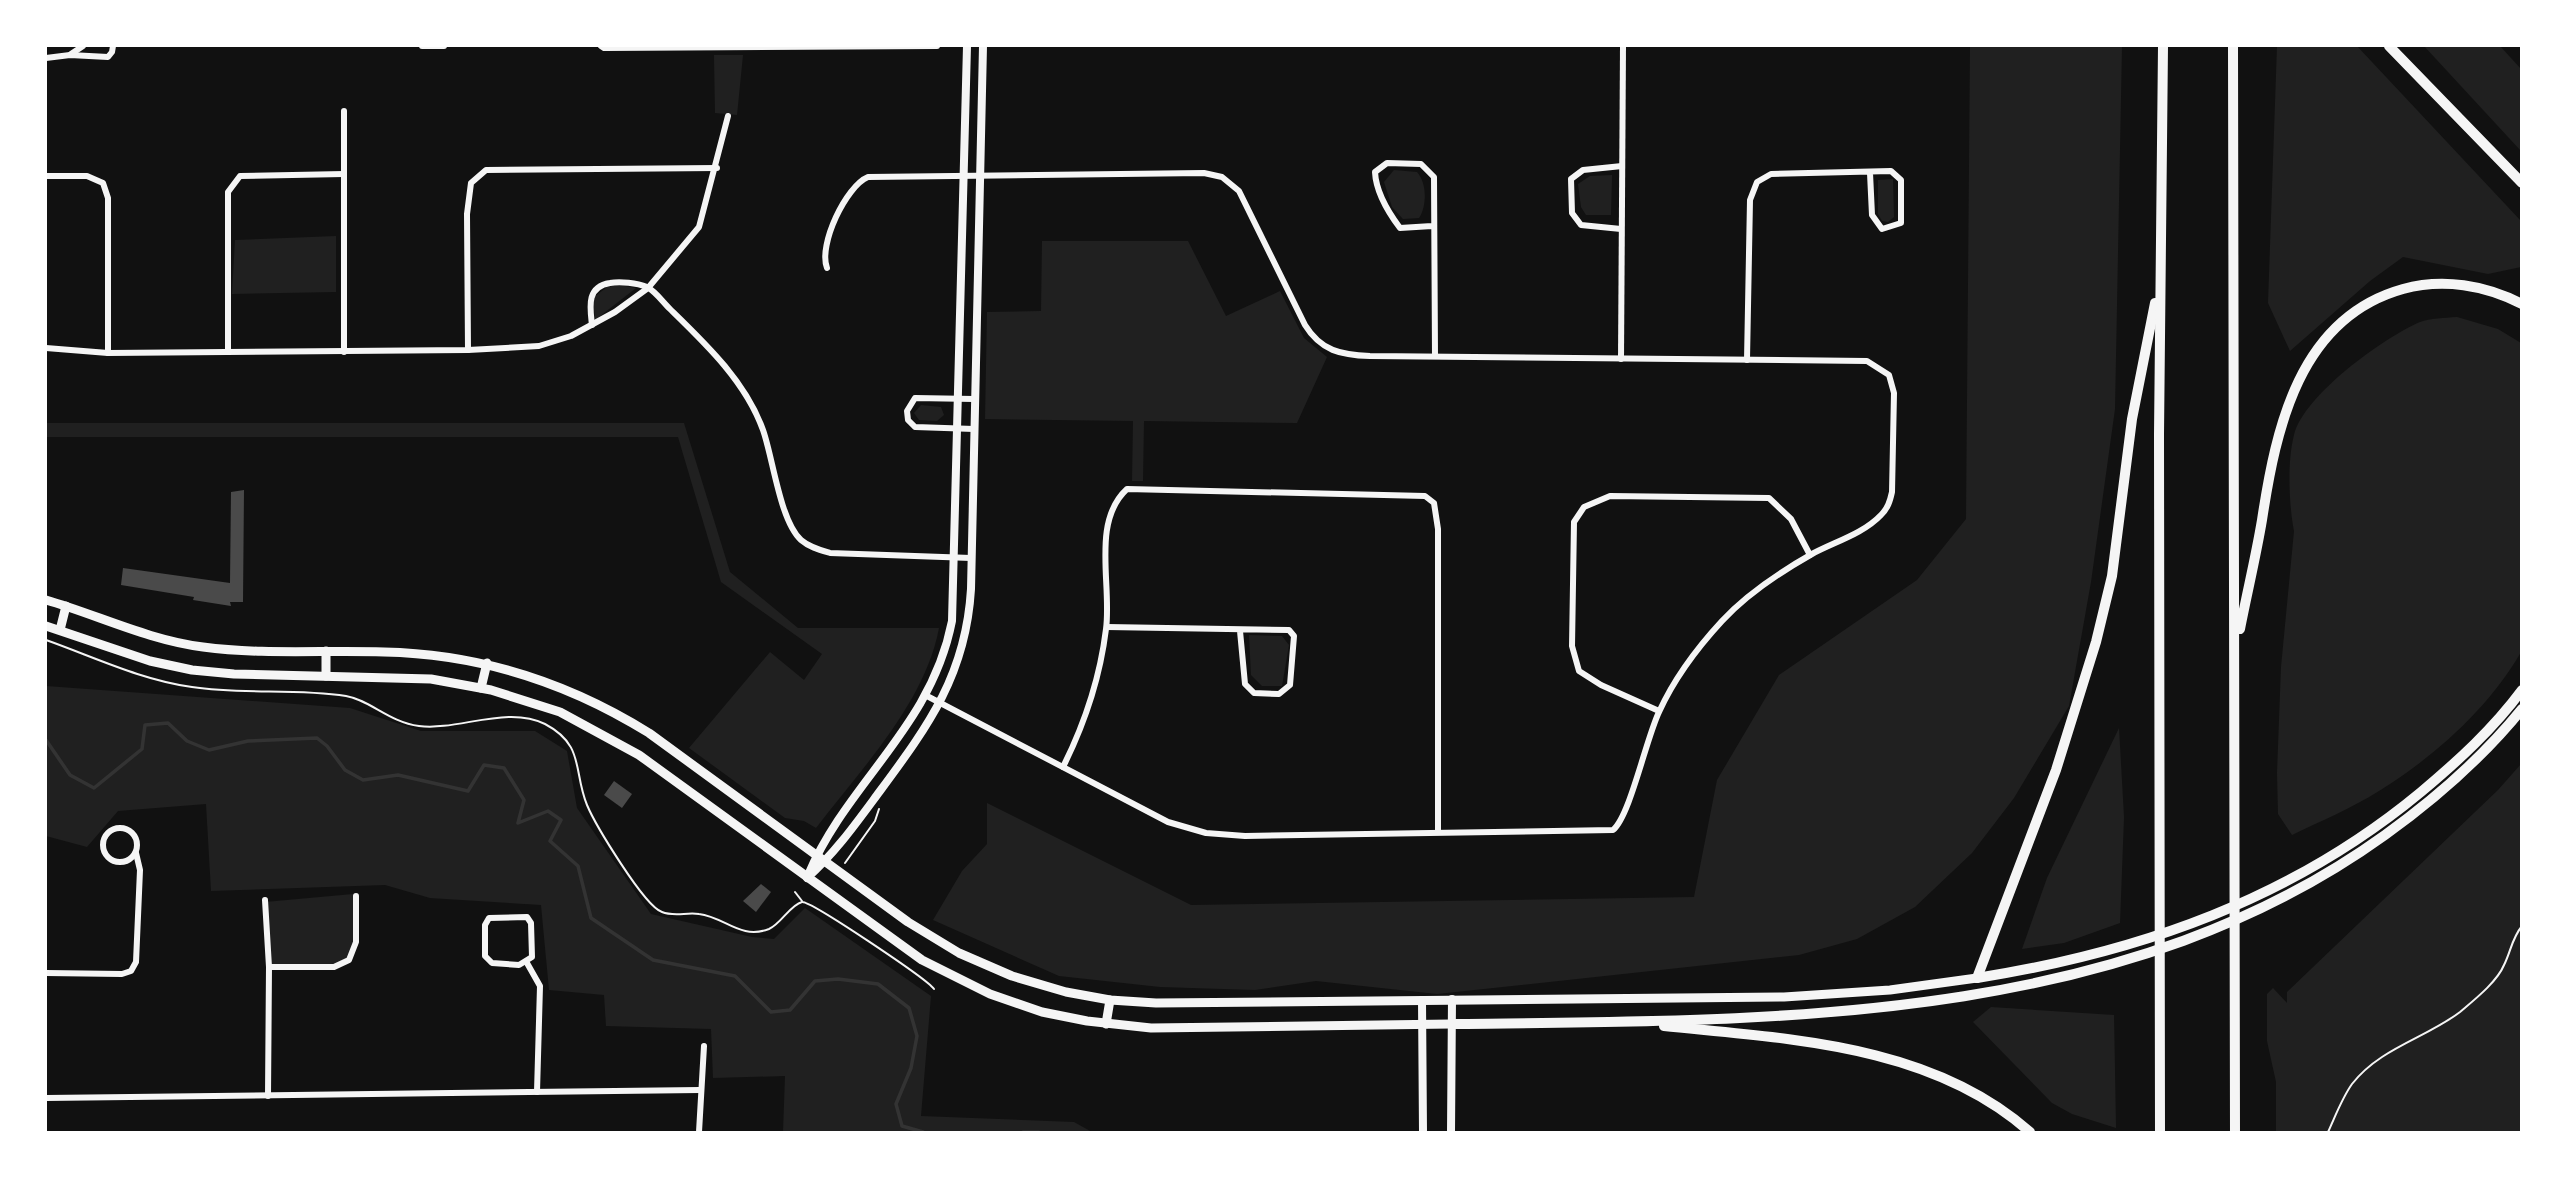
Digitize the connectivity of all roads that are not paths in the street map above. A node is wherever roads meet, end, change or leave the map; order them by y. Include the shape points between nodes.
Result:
1 (83, 46) edge
2 (113, 46) edge
3 (422, 46) edge
4 (444, 46) edge
5 (601, 46) edge
6 (834, 46) edge
7 (937, 46) edge
8 (967, 46) edge
9 (983, 46) edge
10 (1623, 46) edge
11 (2163, 46) edge
12 (2233, 46) edge
13 (2389, 46) edge
14 (70, 55) junction
15 (46, 58) edge
16 (344, 111) dead end
17 (728, 116) dead end
18 (1622, 166) junction
19 (716, 168) junction
20 (1870, 173) junction
21 (344, 174) junction
22 (980, 174) junction
23 (964, 175) junction
24 (46, 176) edge
25 (2522, 183) edge
26 (1432, 226) junction
27 (1621, 229) junction
28 (827, 268) dead end
29 (2160, 276) junction
30 (648, 288) junction
31 (2522, 304) edge
32 (592, 325) junction
33 (46, 348) edge
34 (468, 350) junction
35 (228, 352) junction
36 (344, 352) junction
37 (108, 353) junction
38 (1435, 356) junction
39 (1621, 359) junction
40 (1747, 360) junction
41 (958, 399) junction
42 (974, 399) junction
43 (958, 429) junction
44 (974, 429) junction
45 (1811, 555) junction
46 (955, 558) junction
47 (971, 558) junction
48 (46, 600) edge
49 (66, 606) junction
50 (46, 626) edge
51 (1107, 627) junction
52 (60, 630) junction
53 (1240, 631) junction
54 (326, 651) junction
55 (2235, 653) junction
56 (487, 663) junction
57 (326, 676) junction
58 (481, 688) junction
59 (2522, 690) edge
60 (927, 696) junction
61 (941, 703) junction
62 (2522, 709) edge
63 (1659, 711) junction
64 (1063, 767) junction
65 (1438, 832) junction
66 (136, 853) junction
67 (817, 854) junction
68 (825, 861) junction
69 (807, 878) junction
70 (356, 896) dead end
71 (265, 900) dead end
72 (527, 963) junction
73 (269, 967) junction
74 (46, 973) edge
75 (1977, 978) junction
76 (1452, 999) junction
77 (1110, 1000) junction
78 (1422, 1000) junction
79 (1630, 1022) junction
80 (1106, 1024) junction
81 (1422, 1024) junction
82 (1451, 1024) junction
83 (704, 1046) dead end
84 (700, 1090) junction
85 (537, 1092) junction
86 (268, 1096) junction
87 (46, 1098) edge
88 (699, 1132) edge
89 (1423, 1132) edge
90 (1451, 1132) edge
91 (2030, 1132) edge
92 (2160, 1132) edge
93 (2235, 1132) edge

1 - 14 street
2 - 14 street via 107,57
3 - 4 street
5 - 6 street
6 - 7 street
8 - 9 street
8 - 23 street
9 - 22 street
10 - 18 street
11 - 29 highway
12 - 55 highway
13 - 25 highway
14 - 15 street
16 - 21 street
17 - 19 street
18 - 27 street
18 - 27 street via 1583,170 1571,179 1572,213 1581,225
19 - 30 street via 699,227
19 - 34 street via 486,170 471,183 467,214
20 - 20 street via 1872,215 1882,229 1900,223 1901,180 1891,171
20 - 40 street via 1771,174 1757,182 1750,200
21 - 35 street via 240,176 233,182 228,192
21 - 36 street
22 - 23 street
22 - 38 street via 1198,173 1222,177 1242,196 1306,325 1320,344 1346,354
22 - 42 street
23 - 28 street via 874,175 856,183 827,244
23 - 41 street
24 - 37 street via 87,176 103,183 108,198
26 - 26 street via 1434,177 1421,164 1387,163 1375,172 1375,183 1400,228
26 - 38 street
27 - 39 street
29 - 75 highway via 2132,419 2121,521 2102,618 2063,751
29 - 92 highway
30 - 32 street
30 - 32 street via 620,282 595,289 590,299
30 - 46 street via 732,375 750,402 763,429 789,520 800,540 830,553
31 - 55 highway via 2474,286 2421,285 2363,307 2323,343 2299,380 2279,427
32 - 34 street via 571,337 538,345
33 - 37 street
34 - 36 street
35 - 36 street
35 - 37 street
38 - 39 street
39 - 40 street
40 - 45 street via 1867,361 1889,375 1895,393 1889,506 1857,532
41 - 42 street
41 - 43 street
41 - 43 street via 915,398 906,411 915,427
42 - 44 street
43 - 44 street
43 - 46 street
44 - 47 street
45 - 63 street via 1725,618 1699,647
45 - 63 street via 1791,519 1769,498 1610,496 1584,507 1574,522 1572,646 1579,671
46 - 47 street
46 - 60 street via 947,646
47 - 61 street via 966,634
48 - 49 main road
49 - 52 main road
49 - 54 main road via 155,637 201,647
50 - 52 main road
51 - 53 street
51 - 64 street via 1095,690
51 - 65 street via 1108,523 1115,500 1127,489 1425,496 1434,503 1438,529
52 - 57 main road via 150,661 192,670
53 - 53 street via 1245,684 1254,693 1279,694 1290,685 1294,636 1289,630 1266,627
54 - 56 main road via 414,653
54 - 57 main road
55 - 93 highway
56 - 58 main road
56 - 67 main road via 563,687 625,718
57 - 58 main road via 419,678
58 - 69 main road via 560,712 604,734
59 - 75 highway via 2435,780 2368,833 2287,883 2217,916 2143,942
60 - 61 street
60 - 67 street
61 - 64 street
61 - 68 street
62 - 79 highway via 2445,787 2354,856 2276,902 2175,946 2074,975 1932,1000 1793,1014
63 - 65 street via 1623,821 1613,830
64 - 65 street via 1168,822 1206,833
66 - 66 street via 138,841 131,831 120,828 105,837 103,849 115,862 127,861
66 - 74 street via 140,870 136,962 131,971
67 - 68 main road
67 - 69 street
68 - 69 street
68 - 77 main road via 925,934 975,961 1046,987
69 - 80 main road via 905,950 950,976 1026,1007
70 - 73 street via 356,942 349,960 334,967
71 - 73 street
72 - 72 street via 532,957 527,917 489,918 485,956 492,963
72 - 85 street via 540,986
73 - 86 street
75 - 76 main road via 1818,995
76 - 78 main road
76 - 82 street
77 - 78 main road
77 - 80 main road
78 - 81 street
79 - 82 highway
79 - 91 highway via 1777,1038 1895,1060 1979,1095
80 - 81 main road via 1151,1028
81 - 82 main road
81 - 89 street
82 - 90 street
83 - 84 street
84 - 85 street
84 - 88 street
85 - 86 street
86 - 87 street

